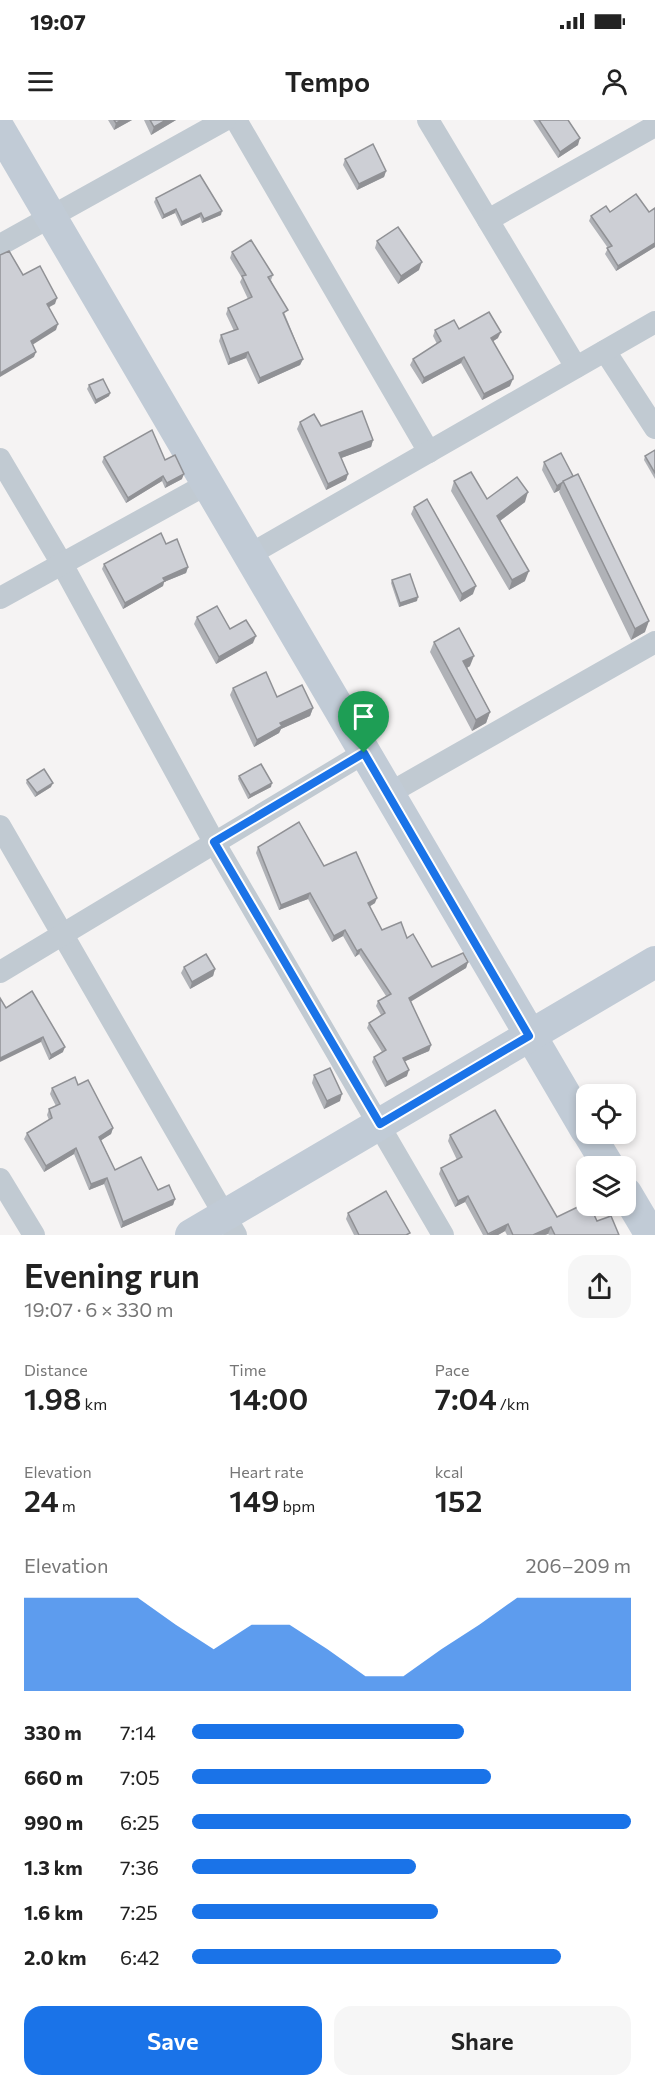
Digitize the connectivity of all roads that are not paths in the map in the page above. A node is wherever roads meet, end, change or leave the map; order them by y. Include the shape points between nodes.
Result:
1 (225, 120) edge
2 (236, 120) edge
3 (428, 120) edge
4 (642, 127) edge
5 (0, 130) edge
6 (51, 217) junction
7 (488, 220) junction
8 (0, 245) edge
9 (655, 322) edge
10 (605, 351) junction
11 (576, 367) junction
12 (655, 428) edge
13 (429, 452) junction
14 (0, 459) edge
15 (207, 484) junction
16 (249, 555) junction
17 (62, 564) junction
18 (0, 598) edge
19 (655, 642) edge
20 (364, 753) junction
21 (388, 794) junction
22 (0, 826) edge
23 (214, 842) junction
24 (62, 933) junction
25 (655, 962) edge
26 (0, 972) edge
27 (529, 1036) junction
28 (576, 1114) edge
29 (380, 1124) junction
30 (0, 1179) edge
31 (636, 1210) edge
32 (230, 1225) edge
33 (34, 1235) edge
34 (191, 1235) edge
35 (443, 1235) edge
36 (651, 1235) edge

1 - 6 street
2 - 13 street
3 - 7 street
4 - 7 street
5 - 6 street
6 - 8 street
6 - 15 street
7 - 11 street
9 - 10 street
10 - 11 street
10 - 12 street
11 - 13 street
13 - 16 street
14 - 17 street
15 - 16 street
15 - 17 street
16 - 20 street
17 - 18 street
17 - 23 street
19 - 21 street
20 - 21 street
20 - 23 street
21 - 27 street
22 - 24 street
23 - 24 street
23 - 29 street
24 - 26 street
24 - 32 street
25 - 27 street
27 - 28 street
27 - 29 street
29 - 32 street
29 - 35 street
30 - 33 street
31 - 36 street
32 - 34 street

